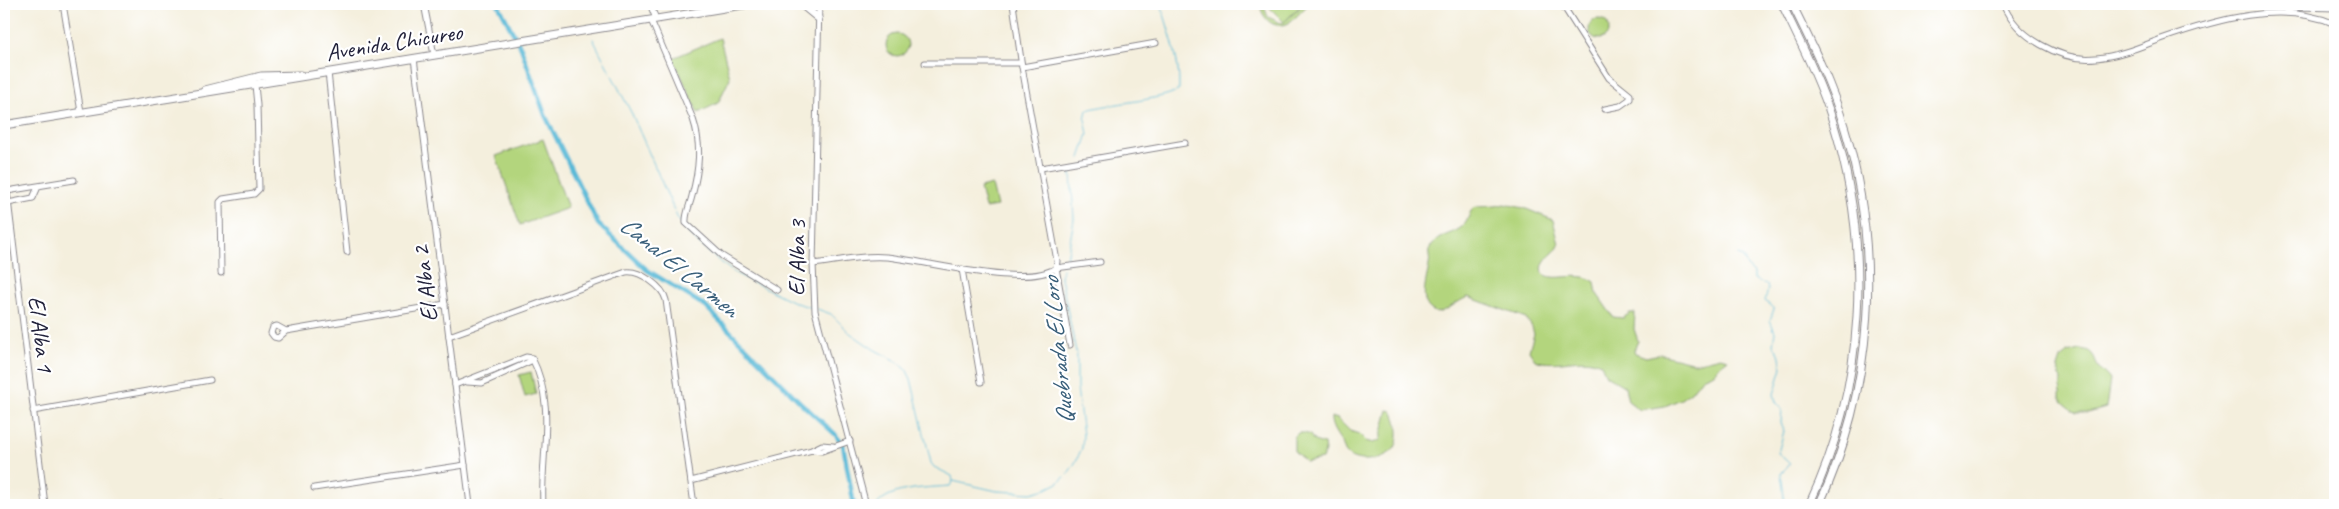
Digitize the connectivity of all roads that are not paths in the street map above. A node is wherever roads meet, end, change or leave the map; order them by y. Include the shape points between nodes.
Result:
1 (63, 4) edge
2 (424, 4) edge
3 (650, 4) edge
4 (749, 4) edge
5 (801, 4) edge
6 (1013, 4) edge
7 (1562, 4) edge
8 (1782, 4) edge
9 (1792, 4) edge
10 (2003, 4) edge
11 (819, 6) edge
12 (2335, 8) edge
13 (811, 10) junction
14 (2283, 11) junction
15 (818, 18) junction
16 (654, 20) junction
17 (2335, 24) edge
18 (1156, 43) dead end
19 (434, 55) junction
20 (414, 58) junction
21 (925, 63) dead end
22 (1022, 65) junction
23 (328, 72) junction
24 (312, 75) junction
25 (255, 85) junction
26 (198, 93) junction
27 (1605, 109) dead end
28 (81, 112) junction
29 (4, 125) edge
30 (1185, 144) dead end
31 (4, 167) edge
32 (1041, 168) junction
33 (74, 180) dead end
34 (38, 187) junction
35 (7, 191) junction
36 (8, 203) junction
37 (347, 252) dead end
38 (1100, 262) dead end
39 (813, 264) junction
40 (1056, 268) junction
41 (962, 269) junction
42 (221, 273) dead end
43 (777, 290) dead end
44 (445, 304) junction
45 (286, 331) dead end
46 (449, 336) junction
47 (1070, 344) dead end
48 (210, 380) dead end
49 (981, 382) dead end
50 (455, 385) junction
51 (33, 411) junction
52 (845, 443) junction
53 (465, 465) junction
54 (691, 481) junction
55 (314, 488) dead end
56 (45, 505) edge
57 (470, 505) edge
58 (543, 505) edge
59 (694, 505) edge
60 (866, 505) edge
61 (1809, 505) edge
62 (1819, 505) edge

1 - 28 street
2 - 19 street
3 - 16 street
4 - 16 main road, Avenida Chicureo
5 - 13 main road
6 - 22 street
7 - 27 street via 1609,78 1630,95 1624,104
8 - 61 main road via 1812,66 1833,120 1847,174 1857,250 1857,323 1849,386 1833,448
9 - 62 main road via 1820,61 1845,128 1859,188 1867,262 1867,322 1858,386 1845,439
10 - 14 street via 2030,38 2048,50 2094,59 2118,55 2221,22
11 - 13 main road
11 - 15 street, El Alba 3
12 - 14 street via 2299,7
13 - 15 main road
14 - 17 street via 2305,13
15 - 39 street, El Alba 3
16 - 19 main road, Avenida Chicureo
16 - 43 street via 698,136 699,163 686,223 722,256
18 - 22 street
19 - 20 main road, Avenida Chicureo
20 - 23 main road, Avenida Chicureo
20 - 44 street, El Alba 2
21 - 22 street
22 - 32 street
23 - 24 main road, Avenida Chicureo
23 - 37 street
24 - 25 main road, Avenida Chicureo
24 - 26 main road, Avenida Chicureo via 260,76
25 - 26 main road, Avenida Chicureo
25 - 42 street via 259,189 254,194 220,202
26 - 28 main road, Avenida Chicureo
28 - 29 main road, Avenida Chicureo
30 - 32 street
31 - 35 street, El Alba 1
32 - 40 street
33 - 34 street
34 - 35 street
34 - 36 street via 33,198
35 - 36 street, El Alba 1
36 - 51 street, El Alba 1
38 - 40 street
39 - 41 street via 885,257
39 - 52 street, El Alba 3 via 814,309
40 - 41 street via 1010,276
40 - 47 street
41 - 49 street
44 - 45 street
44 - 46 street, El Alba 2
46 - 50 street, El Alba 2
46 - 54 street via 626,272 634,272 659,288 666,297
48 - 51 street
50 - 53 street, El Alba 2
50 - 58 street via 482,383 533,360 545,393 547,413
51 - 56 street, El Alba 1
52 - 54 street via 822,445
52 - 60 street, El Alba 3
53 - 55 street
53 - 57 street, El Alba 2
54 - 59 street

